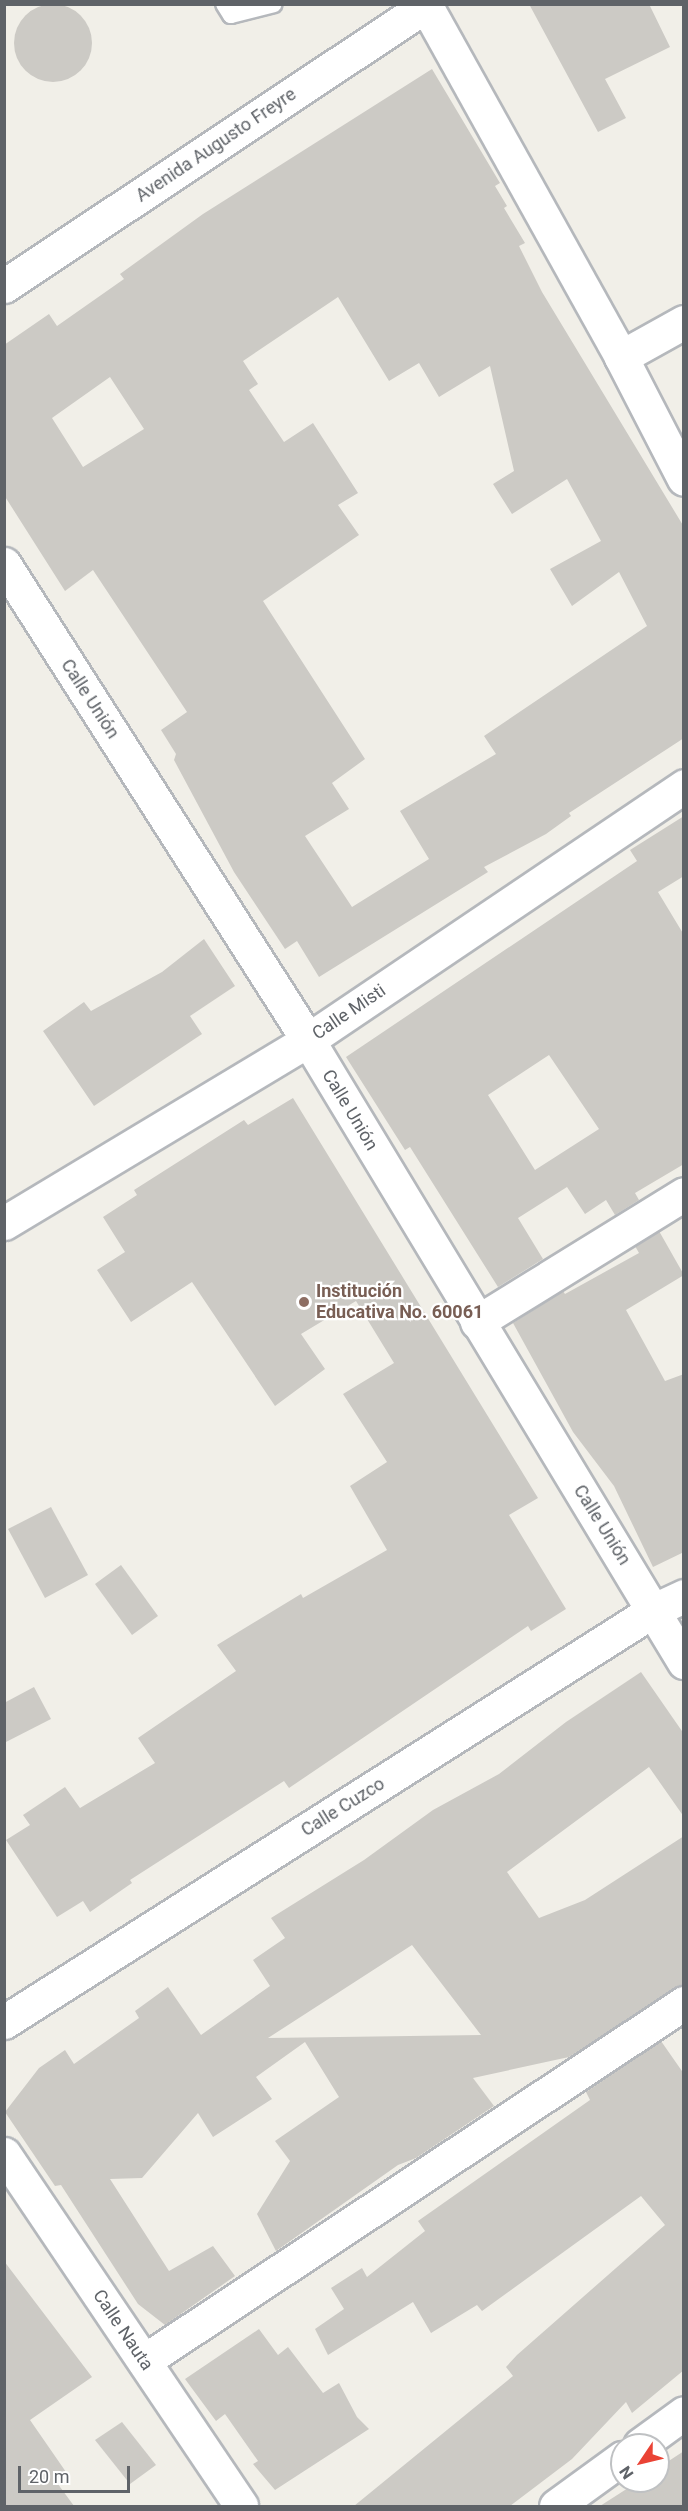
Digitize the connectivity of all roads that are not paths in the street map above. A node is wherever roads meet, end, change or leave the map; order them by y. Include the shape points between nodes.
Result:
1 (224, 4) edge
2 (274, 4) edge
3 (427, 5) edge
4 (4, 286) edge
5 (684, 322) edge
6 (621, 357) junction
7 (684, 479) edge
8 (4, 564) edge
9 (684, 786) edge
10 (308, 1040) junction
11 (684, 1194) edge
12 (4, 1223) edge
13 (477, 1322) junction
14 (684, 1596) edge
15 (654, 1610) junction
16 (684, 1662) edge
17 (684, 2003) edge
18 (4, 2022) edge
19 (4, 2154) edge
20 (144, 2361) junction
21 (684, 2414) edge
22 (657, 2433) edge
23 (610, 2467) edge
24 (241, 2506) edge
25 (556, 2506) edge

1 - 2 lane via 231,15
3 - 4 street, Avenida Augusto Freyre
3 - 6 street
5 - 6 street
6 - 7 street
8 - 10 street, Calle Unión
9 - 10 street, Calle Misti
10 - 12 street, Calle Misti
10 - 13 street, Calle Unión
11 - 13 street
13 - 15 street, Calle Unión
14 - 15 street, Calle Cuzco
15 - 16 street, Calle Unión
15 - 18 street, Calle Cuzco
17 - 20 street
19 - 20 street, Calle Nauta
20 - 24 street, Calle Nauta
21 - 22 street
23 - 25 street

